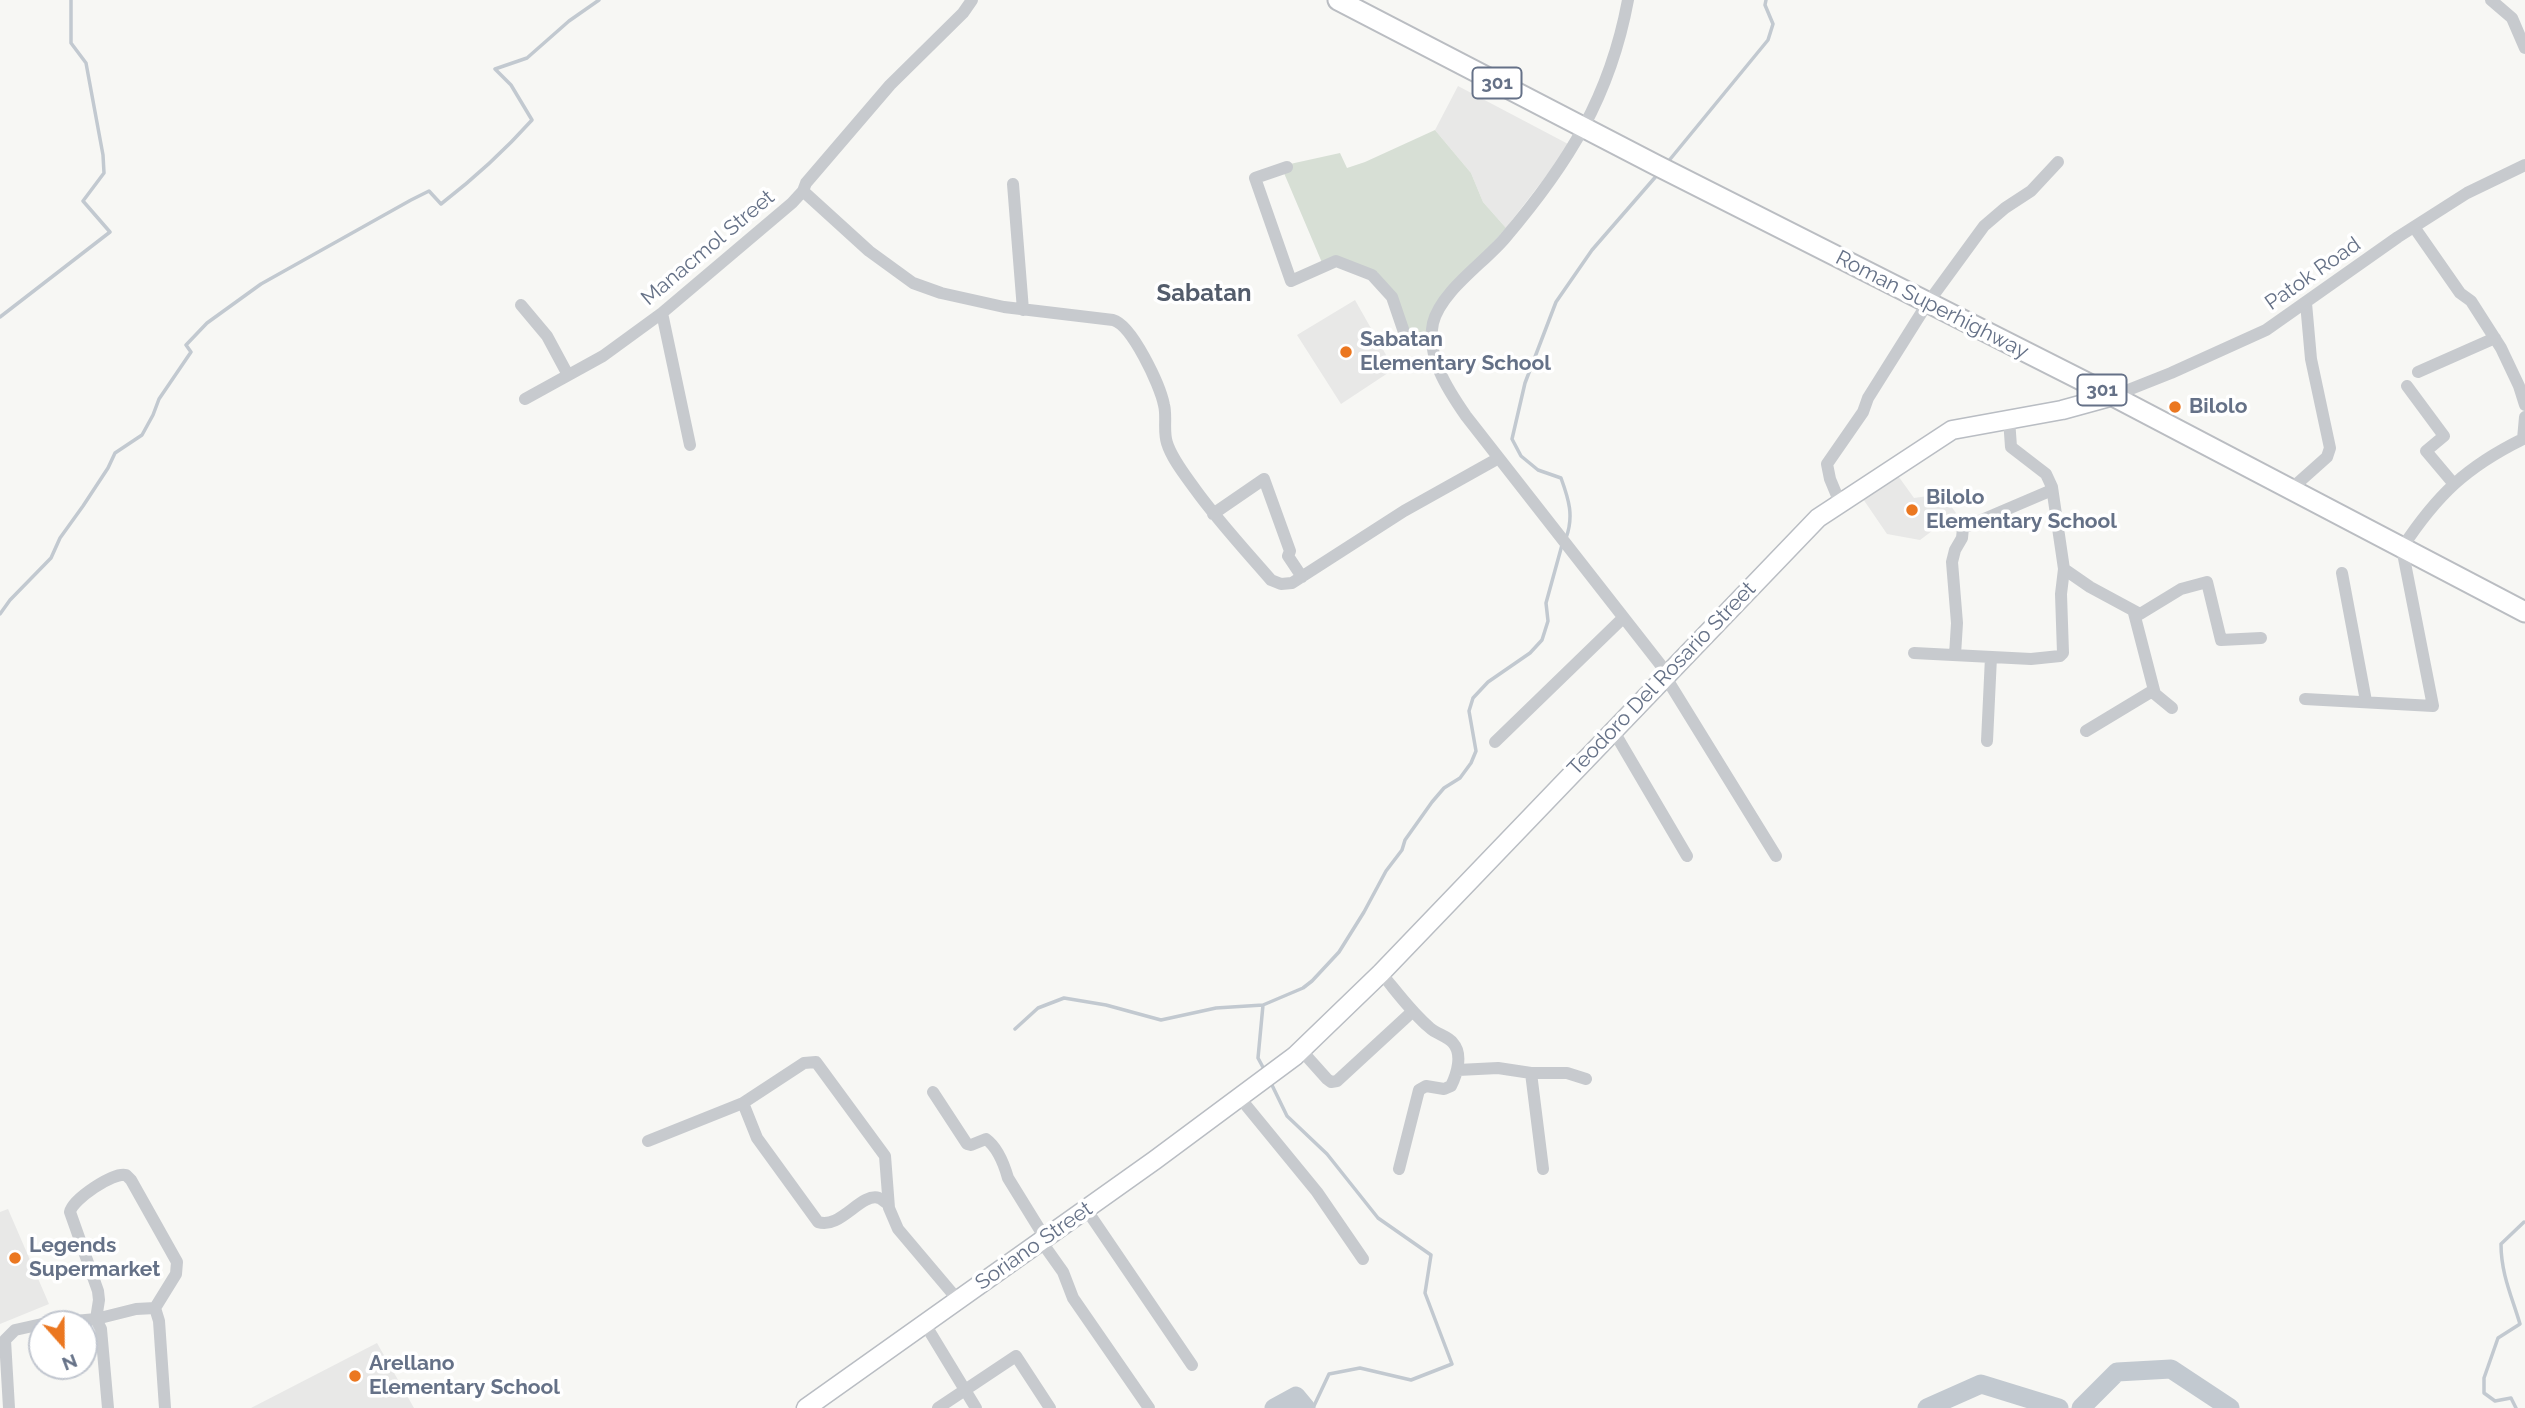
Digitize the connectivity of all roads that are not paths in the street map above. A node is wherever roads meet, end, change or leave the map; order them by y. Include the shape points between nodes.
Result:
1 (972, 0) edge
2 (1338, 0) edge
3 (1628, 0) edge
4 (2491, 0) edge
5 (2525, 48) edge
6 (1585, 129) junction
7 (2058, 162) dead end
8 (2525, 165) edge
9 (1287, 167) dead end
10 (1013, 184) dead end
11 (803, 191) junction
12 (2414, 227) junction
13 (2306, 303) junction
14 (1927, 304) junction
15 (521, 305) dead end
16 (1023, 310) junction
17 (662, 313) junction
18 (1433, 338) junction
19 (2495, 338) junction
20 (2418, 372) dead end
21 (568, 375) junction
22 (2407, 386) dead end
23 (2113, 396) junction
24 (524, 399) dead end
25 (2525, 405) edge
26 (2525, 417) edge
27 (2009, 419) junction
28 (690, 445) dead end
29 (1497, 458) junction
30 (2453, 483) junction
31 (2052, 490) junction
32 (2290, 490) junction
33 (1840, 503) junction
34 (1213, 514) junction
35 (2402, 548) junction
36 (2064, 569) junction
37 (2342, 573) dead end
38 (1302, 576) junction
39 (2525, 612) edge
40 (2134, 613) junction
41 (1623, 618) junction
42 (2261, 638) dead end
43 (1914, 653) dead end
44 (1955, 655) junction
45 (1992, 657) junction
46 (1666, 675) junction
47 (2154, 690) junction
48 (2305, 699) dead end
49 (2366, 701) junction
50 (2172, 708) dead end
51 (1613, 730) junction
52 (2086, 731) dead end
53 (1987, 741) dead end
54 (1495, 742) dead end
55 (1687, 856) dead end
56 (1776, 856) dead end
57 (1381, 973) junction
58 (1413, 1010) junction
59 (1301, 1050) junction
60 (1458, 1070) junction
61 (1531, 1073) junction
62 (1586, 1079) dead end
63 (1261, 1083) joint
64 (933, 1093) dead end
65 (1240, 1098) junction
66 (743, 1103) junction
67 (648, 1141) dead end
68 (1399, 1169) dead end
69 (1543, 1169) dead end
70 (888, 1204) junction
71 (1086, 1209) junction
72 (1043, 1240) junction
73 (1363, 1259) dead end
74 (958, 1300) junction
75 (155, 1308) junction
76 (97, 1310) edge
77 (98, 1318) edge
78 (98, 1323) edge
79 (925, 1324) junction
80 (28, 1327) edge
81 (1192, 1365) dead end
82 (964, 1390) junction
83 (1145, 1406) edge
84 (9, 1408) edge
85 (108, 1408) edge
86 (165, 1408) edge
87 (806, 1408) edge
88 (938, 1408) edge
89 (976, 1408) edge
90 (1050, 1408) edge

1 - 11 street, Manacmol Street via 890,85
2 - 6 main road, Roman Superhighway / 301
3 - 6 street via 1616,52
4 - 5 street via 2512,18
6 - 14 main road, Roman Superhighway / 301
6 - 18 street via 1512,230 1446,299 1433,323
7 - 14 street via 2031,191 1984,226
8 - 12 street, Patok Road via 2467,193
9 - 18 street via 1255,178 1291,281 1336,261 1373,275 1392,297 1406,338
10 - 16 street
11 - 16 street via 869,251 913,283
11 - 17 street, Manacmol Street
12 - 13 street, Patok Road
12 - 19 street
13 - 23 street, Patok Road via 2243,342
13 - 32 street via 2311,359 2330,448 2327,457
14 - 23 main road, Roman Superhighway / 301
14 - 33 street via 1868,397 1864,412 1827,464
15 - 21 street via 547,335
16 - 34 street via 1122,323 1161,394 1171,453
17 - 21 street, Manacmol Street
17 - 28 street
18 - 29 street via 1443,380
19 - 20 street
19 - 25 street
21 - 24 street, Manacmol Street
22 - 30 street via 2444,436 2426,451
23 - 27 main road, Teodoro Del Rosario Street
23 - 32 main road, Roman Superhighway / 301
26 - 30 street via 2523,439
27 - 31 street via 2011,447 2046,474
27 - 33 main road, Teodoro Del Rosario Street via 1944,434
29 - 38 street
29 - 41 street
30 - 35 street
31 - 36 street
31 - 44 street via 1963,528 1952,562
32 - 35 main road, Roman Superhighway / 301
33 - 46 main road, Teodoro Del Rosario Street via 1811,524
34 - 38 street via 1274,582 1289,584
34 - 38 street via 1264,479 1289,556
35 - 39 main road, Roman Superhighway / 301
35 - 49 street via 2432,706
36 - 40 street
36 - 45 street via 2063,654 2031,659
37 - 49 street
40 - 42 street via 2145,612 2181,589 2207,582 2221,640
40 - 47 street
41 - 46 street
41 - 54 street
43 - 44 street
44 - 45 street
45 - 53 street
46 - 51 main road, Teodoro Del Rosario Street
46 - 56 street
47 - 50 street
47 - 52 street
48 - 49 street
51 - 55 street
51 - 57 main road, Teodoro Del Rosario Street
57 - 58 street
57 - 59 main road, Teodoro Del Rosario Street
58 - 59 street via 1337,1081 1329,1081
58 - 60 street via 1434,1032 1453,1042
59 - 63 main road, Teodoro Del Rosario Street
60 - 61 street via 1498,1068
60 - 68 street via 1449,1087 1419,1090
61 - 62 street via 1567,1073
61 - 69 street
63 - 65 main road, Soriano Street
64 - 72 street via 967,1144 986,1139 991,1143
65 - 71 main road, Soriano Street
65 - 73 street via 1317,1192
66 - 67 street
66 - 70 street via 757,1138 818,1222 833,1222 875,1197
66 - 70 street via 804,1063 818,1064 885,1156
70 - 74 street via 898,1229
71 - 72 main road, Soriano Street
71 - 81 street
72 - 74 main road, Soriano Street
72 - 83 street via 1073,1298
74 - 79 main road, Soriano Street
75 - 76 street via 176,1274 177,1262 131,1180 117,1174 74,1202 70,1212 98,1291
75 - 77 street
75 - 86 street
78 - 85 street
79 - 82 street
79 - 87 main road, Soriano Street
80 - 84 street via 5,1339
82 - 88 street
82 - 89 street
82 - 90 street via 1016,1356

